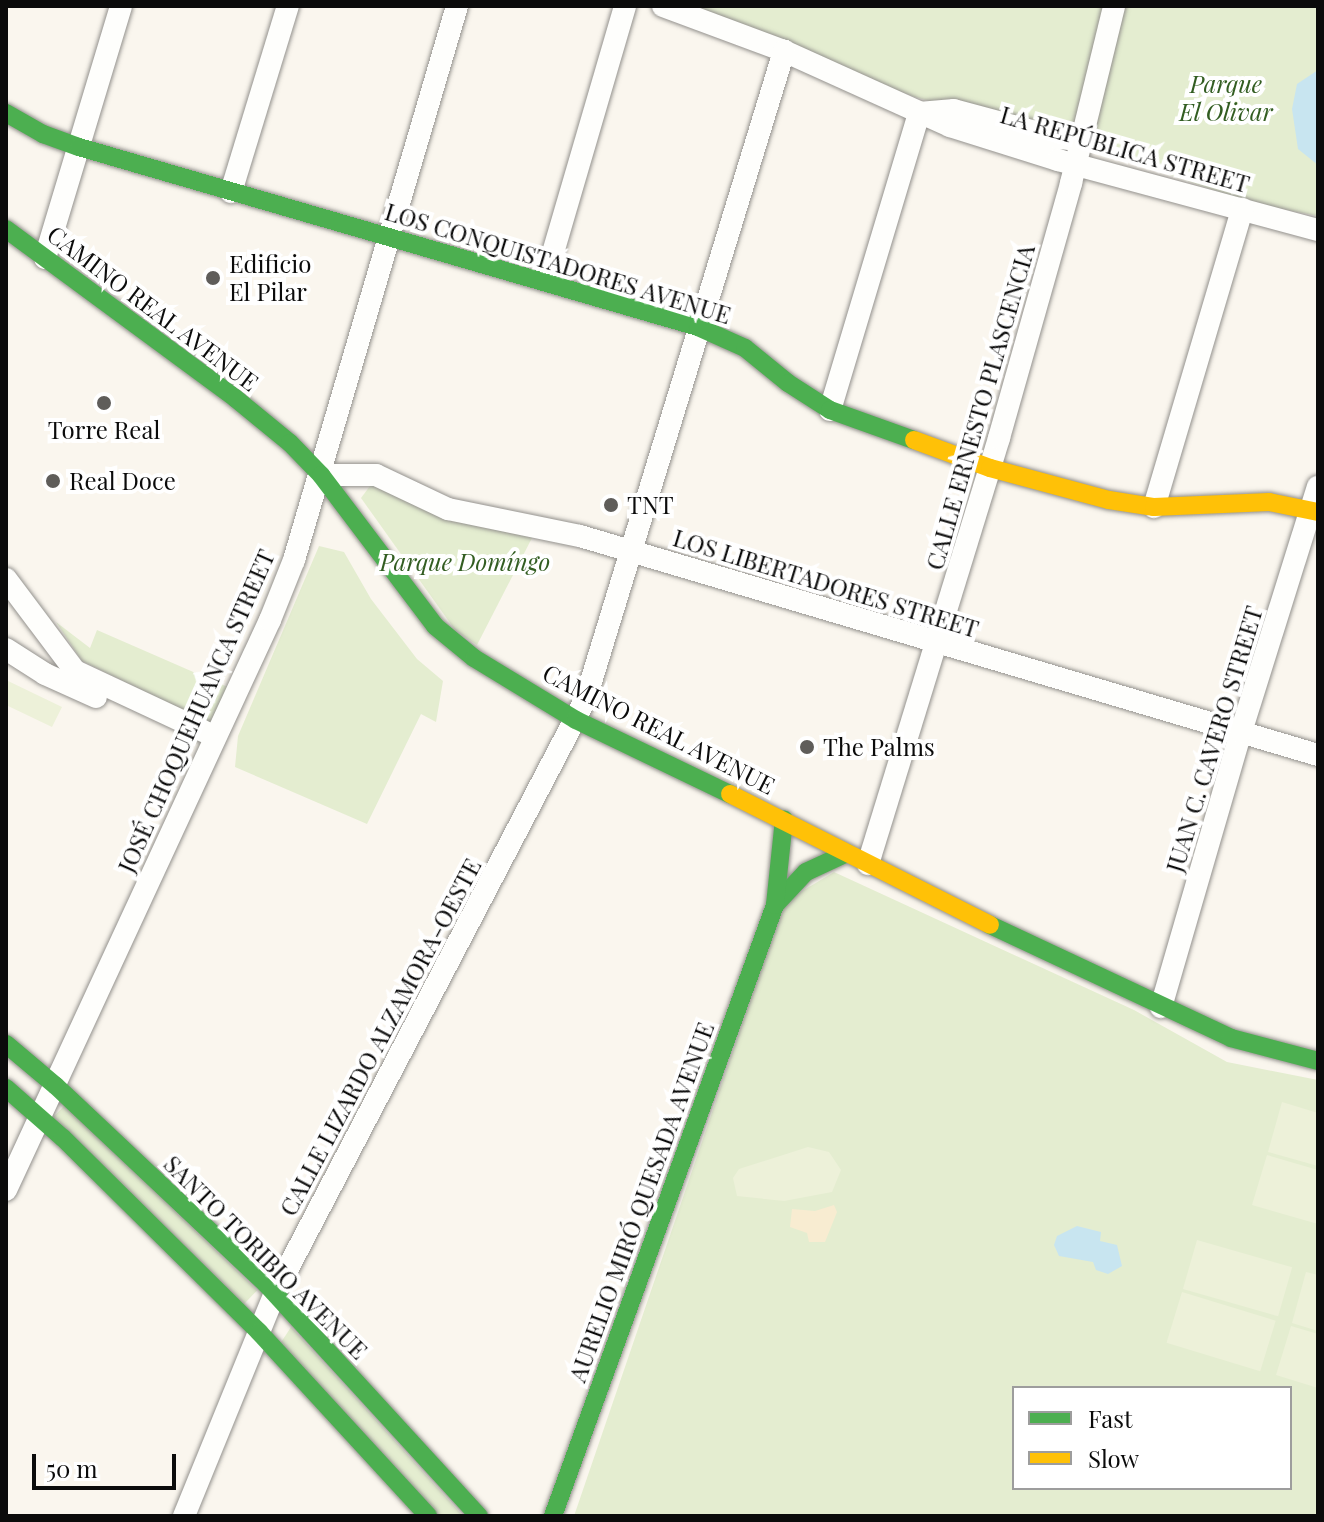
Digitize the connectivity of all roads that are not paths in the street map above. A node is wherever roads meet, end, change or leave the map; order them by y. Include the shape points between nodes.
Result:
1 (121, 6) edge
2 (288, 6) edge
3 (457, 6) edge
4 (625, 6) edge
5 (663, 6) edge
6 (1114, 6) edge
7 (784, 51) junction
8 (6, 113) edge
9 (919, 113) junction
10 (1083, 131) junction
11 (79, 147) junction
12 (1075, 164) junction
13 (231, 192) junction
14 (1242, 209) junction
15 (6, 229) edge
16 (1318, 230) edge
17 (392, 236) junction
18 (45, 258) junction
19 (545, 280) junction
20 (698, 327) junction
21 (830, 410) junction
22 (990, 468) junction
23 (321, 475) junction
24 (1318, 487) edge
25 (1154, 507) junction
26 (1314, 511) edge
27 (632, 553) junction
28 (6, 579) edge
29 (53, 641) junction
30 (939, 644) junction
31 (6, 649) edge
32 (28, 664) junction
33 (576, 720) junction
34 (1241, 732) junction
35 (211, 741) junction
36 (1318, 755) edge
37 (784, 819) junction
38 (847, 853) junction
39 (868, 864) junction
40 (775, 905) junction
41 (1161, 1007) junction
42 (6, 1044) edge
43 (1318, 1061) edge
44 (56, 1086) junction
45 (6, 1088) edge
46 (39, 1116) junction
47 (6, 1190) edge
48 (275, 1293) junction
49 (259, 1332) junction
50 (184, 1516) edge
51 (428, 1516) edge
52 (479, 1516) edge
53 (553, 1516) edge

1 - 11 street
2 - 13 street
3 - 17 street, JOSÉ CHOQUEHUANCA STREET
4 - 19 street
5 - 7 street, LA REPÚBLICA STREET
6 - 10 street, CALLE ERNESTO PLASCENCIA
7 - 9 street, LA REPÚBLICA STREET
7 - 20 street, CALLE LIZARDO ALZAMORA-OESTE
8 - 11 main road, LOS CONQUISTADORES AVENUE
9 - 10 street, LA REPÚBLICA STREET via 954,110 1058,138 1070,139
9 - 12 street, LA REPÚBLICA STREET
9 - 21 street
10 - 12 street, CALLE ERNESTO PLASCENCIA
11 - 13 main road, LOS CONQUISTADORES AVENUE
11 - 18 street
12 - 14 street, LA REPÚBLICA STREET
12 - 22 street, CALLE ERNESTO PLASCENCIA
13 - 17 main road, LOS CONQUISTADORES AVENUE
14 - 16 street, LA REPÚBLICA STREET
14 - 25 street
15 - 18 main road, CAMINO REAL AVENUE
17 - 19 main road, LOS CONQUISTADORES AVENUE
17 - 23 street, JOSÉ CHOQUEHUANCA STREET
18 - 23 main road, CAMINO REAL AVENUE via 235,398
19 - 20 main road, LOS CONQUISTADORES AVENUE
20 - 21 main road, LOS CONQUISTADORES AVENUE via 745,348
20 - 27 street, CALLE LIZARDO ALZAMORA-OESTE
21 - 22 main road, LOS CONQUISTADORES AVENUE
22 - 25 main road, LOS CONQUISTADORES AVENUE
22 - 30 street, CALLE ERNESTO PLASCENCIA
23 - 27 street, LOS LIBERTADORES STREET via 376,475 448,509 580,536
23 - 33 main road, CAMINO REAL AVENUE via 435,626 474,658
23 - 35 street, JOSÉ CHOQUEHUANCA STREET via 270,620
24 - 26 street, JUAN C. CAVERO STREET
25 - 26 main road, LOS CONQUISTADORES AVENUE via 1269,502
26 - 34 street, JUAN C. CAVERO STREET
27 - 30 street, LOS LIBERTADORES STREET
27 - 33 street, CALLE LIZARDO ALZAMORA-OESTE
28 - 29 street
29 - 32 street via 49,661
29 - 35 street via 86,678
30 - 34 street, LOS LIBERTADORES STREET
30 - 39 street, CALLE ERNESTO PLASCENCIA
31 - 32 street
32 - 35 street via 62,683
33 - 37 main road, CAMINO REAL AVENUE
33 - 48 street, CALLE LIZARDO ALZAMORA-OESTE
34 - 36 street, LOS LIBERTADORES STREET
34 - 41 street, JUAN C. CAVERO STREET
35 - 44 street, JOSÉ CHOQUEHUANCA STREET
37 - 38 main road, CAMINO REAL AVENUE
37 - 40 main road, AURELIO MIRÓ QUESADA AVENUE
38 - 39 main road, CAMINO REAL AVENUE
38 - 40 main road, AURELIO MIRÓ QUESADA AVENUE via 806,872
39 - 41 main road, CAMINO REAL AVENUE
40 - 53 main road, AURELIO MIRÓ QUESADA AVENUE
41 - 43 main road, CAMINO REAL AVENUE via 1249,1044
42 - 44 main road, SANTO TORIBIO AVENUE
44 - 46 street, JOSÉ CHOQUEHUANCA STREET
44 - 48 main road, SANTO TORIBIO AVENUE
45 - 46 main road
46 - 47 street, JOSÉ CHOQUEHUANCA STREET
46 - 49 main road
48 - 49 street, CALLE LIZARDO ALZAMORA-OESTE
48 - 52 main road, SANTO TORIBIO AVENUE
49 - 50 street, CALLE LIZARDO ALZAMORA-OESTE
49 - 51 main road

